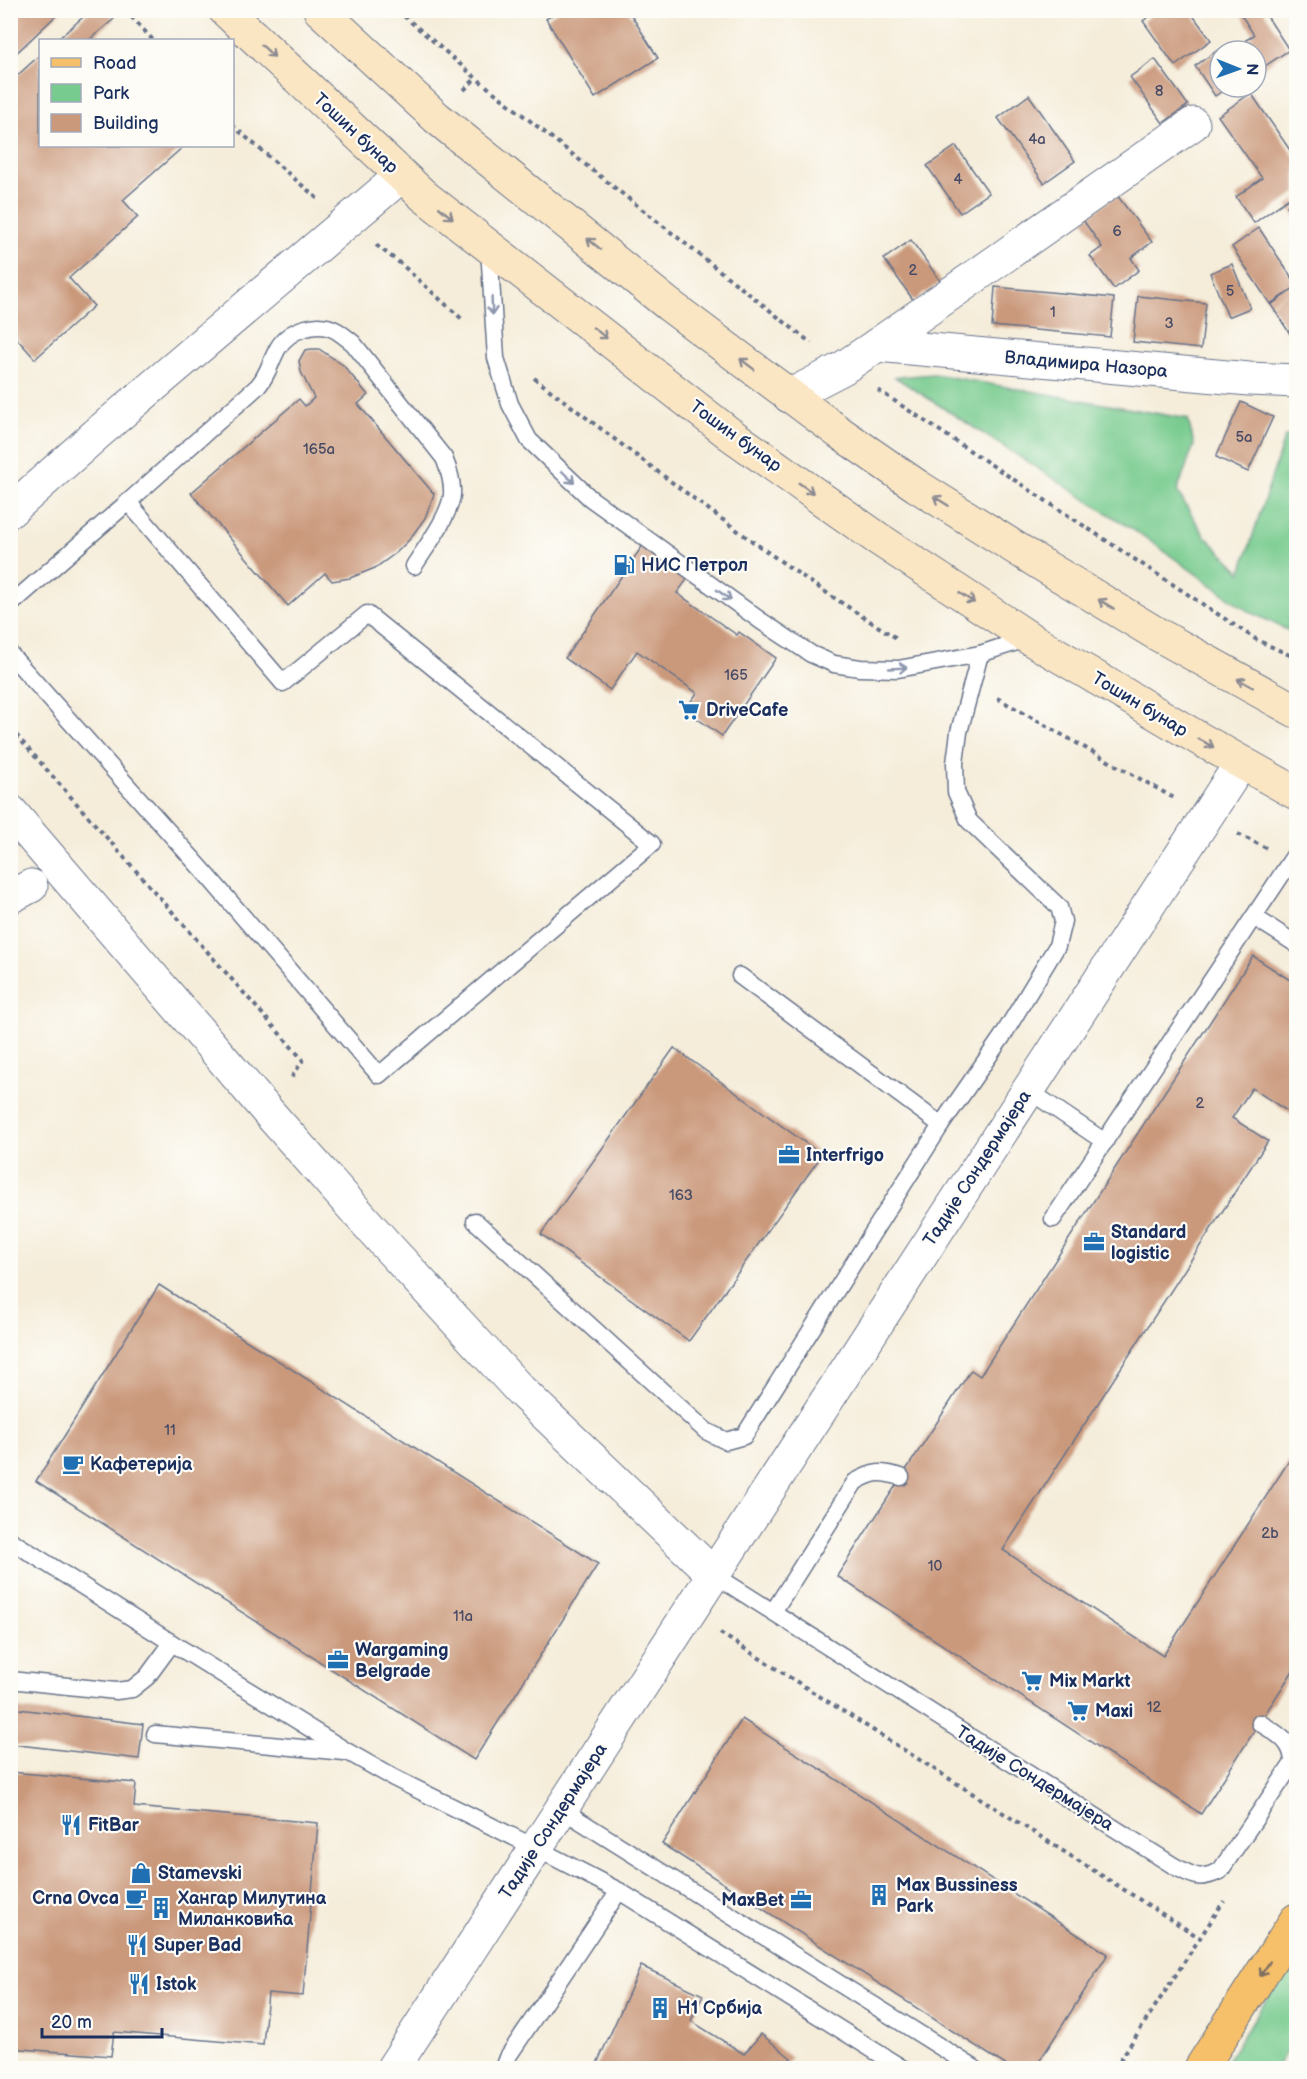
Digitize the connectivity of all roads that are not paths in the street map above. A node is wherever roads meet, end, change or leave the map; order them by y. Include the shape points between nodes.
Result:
1 (225, 10) edge
2 (320, 10) edge
3 (1193, 124) dead end
4 (401, 176) junction
5 (489, 248) junction
6 (877, 345) junction
7 (1296, 381) edge
8 (789, 396) junction
9 (128, 502) junction
10 (10, 511) edge
11 (414, 566) dead end
12 (10, 605) edge
13 (1029, 638) junction
14 (10, 654) edge
15 (980, 654) junction
16 (1296, 711) edge
17 (1241, 763) junction
18 (1296, 793) edge
19 (10, 811) edge
20 (1294, 857) edge
21 (1254, 917) junction
22 (1296, 944) edge
23 (740, 976) dead end
24 (1028, 1090) junction
25 (941, 1125) junction
26 (1105, 1142) junction
27 (1053, 1219) dead end
28 (475, 1221) dead end
29 (901, 1477) dead end
30 (10, 1540) edge
31 (713, 1574) junction
32 (773, 1612) junction
33 (172, 1643) junction
34 (10, 1680) edge
35 (1260, 1723) dead end
36 (155, 1734) dead end
37 (348, 1752) junction
38 (561, 1809) junction
39 (536, 1848) junction
40 (619, 1892) junction
41 (1296, 1920) edge
42 (393, 2068) edge
43 (504, 2068) edge
44 (902, 2068) edge
45 (974, 2068) edge
46 (1201, 2068) edge

1 -> 4 main road, Тошин бунар
8 -> 2 main road via 437,118
3 - 6 street
4 -> 5 main road, Тошин бунар
4 - 10 street
5 -> 13 main road, Тошин бунар via 730,434 877,538
5 -> 15 lane via 494,348 510,404 529,440 590,498 761,621 811,654 834,664 898,669
6 - 7 street, Владимира Назора
6 - 8 street
16 -> 8 main road via 1156,634 1041,564 917,486
9 - 11 lane via 258,386 285,339 299,330 324,327 336,330 353,343 444,458 452,495 447,511
9 - 12 lane
9 - 14 lane via 283,683 367,614 652,844 379,1075
13 - 15 lane
13 -> 17 main road, Тошин бунар
15 - 25 lane via 959,732 956,792 969,821 1059,907 1063,921 1058,946
17 - 18 main road, Тошин бунар
17 - 24 street, Тадије Сондермајера
19 - 31 street via 388,1247 521,1391
20 - 21 lane
21 - 22 lane
21 - 26 lane
23 - 25 lane
24 - 26 lane
24 - 31 street, Тадије Сондермајера
25 - 28 lane via 744,1436 726,1441 706,1431
26 - 27 lane
29 - 32 lane via 870,1473 855,1482
30 - 33 lane
31 - 32 lane, Тадије Сондермајера
31 - 38 street, Тадије Сондермајера
32 - 35 lane, Тадије Сондермајера via 1196,1877 1220,1871 1293,1763 1292,1749
33 - 34 lane via 147,1677 132,1689 116,1691
33 - 37 lane
36 - 37 lane
37 - 39 lane via 413,1789
38 - 39 street, Тадије Сондермајера
38 - 45 lane
39 - 40 lane
39 - 42 street, Тадије Сондермајера
40 - 43 lane
40 - 44 lane
41 -> 46 main road

